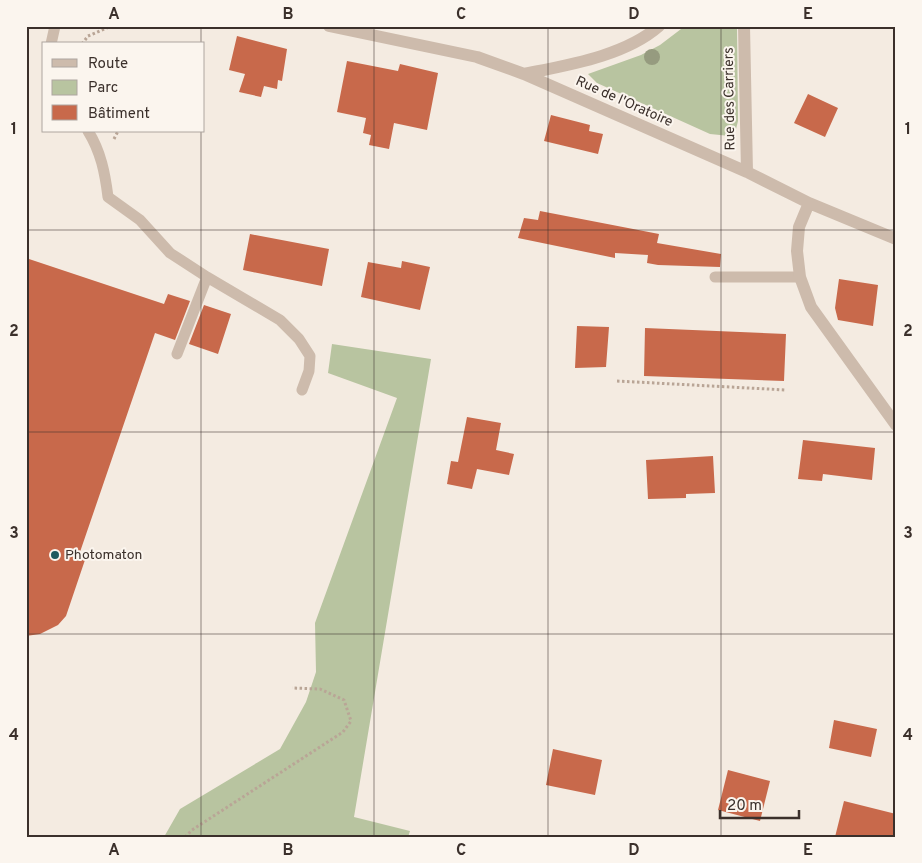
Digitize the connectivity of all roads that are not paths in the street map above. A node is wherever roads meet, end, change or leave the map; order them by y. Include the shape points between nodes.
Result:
1 (55, 26) edge
2 (329, 26) edge
3 (659, 26) edge
4 (744, 26) edge
5 (51, 42) edge
6 (524, 74) junction
7 (89, 132) edge
8 (747, 172) junction
9 (809, 203) junction
10 (896, 239) edge
11 (207, 277) junction
12 (714, 277) dead end
13 (800, 277) junction
14 (178, 354) dead end
15 (302, 390) dead end
16 (896, 425) edge

1 - 5 lane
2 - 6 street, Rue de l'Oratoire via 477,57
3 - 6 street via 624,47 582,61
4 - 8 street, Rue des Carriers
6 - 8 street, Rue de l'Oratoire
7 - 11 lane via 104,167 108,197 140,220 170,253
8 - 9 street, Rue de l'Oratoire
9 - 10 street, Rue de l'Oratoire
9 - 13 street via 799,227
11 - 14 lane
11 - 15 lane via 280,320 299,339 310,356 310,371
12 - 13 lane
13 - 16 street via 811,307

